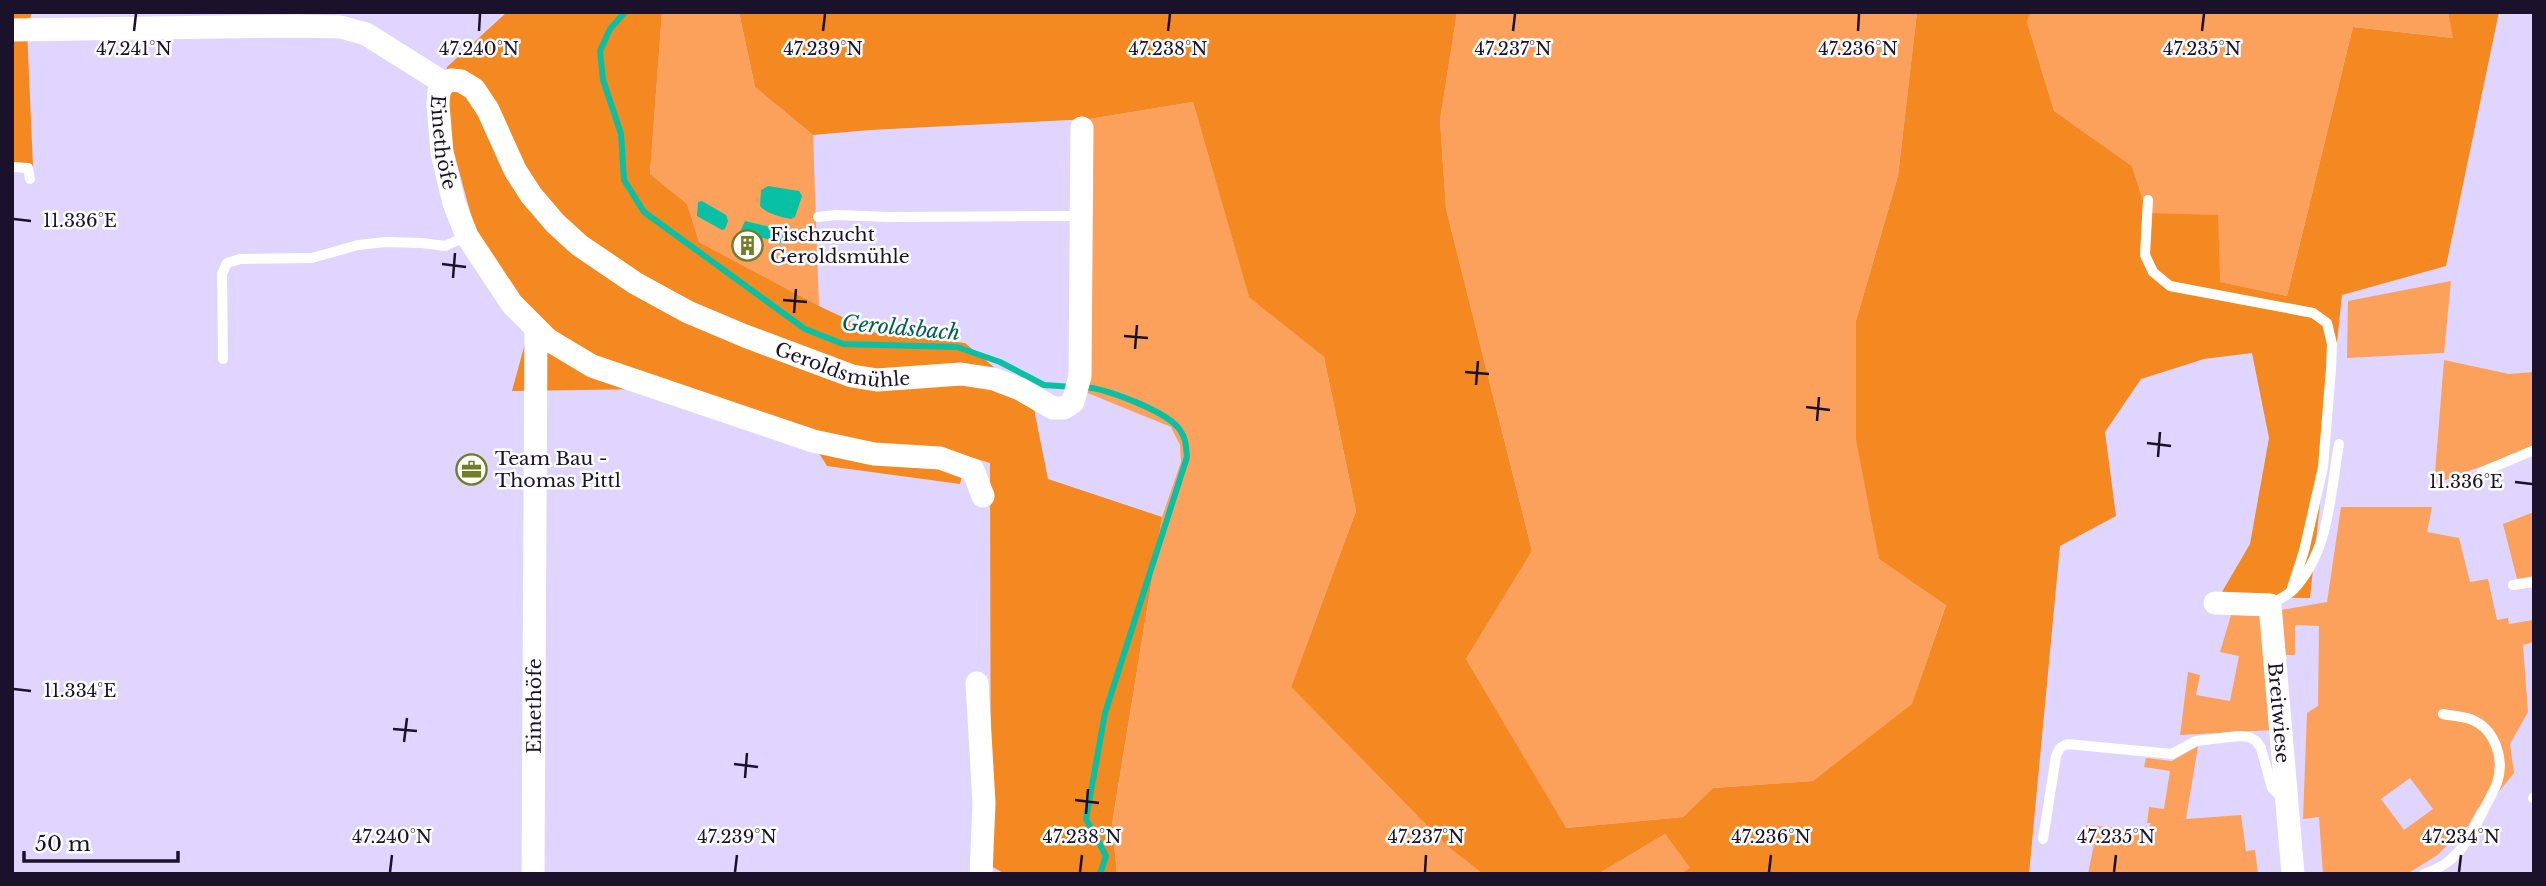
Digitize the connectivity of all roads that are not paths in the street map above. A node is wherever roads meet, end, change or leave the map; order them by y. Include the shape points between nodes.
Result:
1 (12, 30) edge
2 (444, 83) junction
3 (1082, 128) dead end
4 (12, 167) edge
5 (30, 179) dead end
6 (2148, 200) dead end
7 (1081, 216) junction
8 (818, 217) dead end
9 (467, 236) junction
10 (536, 328) junction
11 (223, 359) dead end
12 (2339, 444) dead end
13 (2534, 450) edge
14 (2482, 472) dead end
15 (983, 496) dead end
16 (2534, 582) edge
17 (2514, 585) dead end
18 (2291, 591) junction
19 (2215, 603) dead end
20 (2270, 605) junction
21 (977, 683) dead end
22 (2443, 714) dead end
23 (2286, 795) junction
24 (2043, 839) dead end
25 (533, 874) edge
26 (981, 874) edge
27 (2293, 874) edge
28 (2424, 874) edge

1 - 2 street, Einethöfe via 341,27 366,34
2 - 7 street, Geroldsmühle via 461,81 474,89 531,195 579,245 688,312 852,376 877,380 961,374 994,379 1053,408 1073,402 1080,376
2 - 9 street, Einethöfe via 438,104 442,153
3 - 7 street, Geroldsmühle
4 - 5 lane via 28,168
6 - 18 lane via 2146,255 2153,272 2171,286 2313,313 2327,323 2332,344 2323,467
7 - 8 lane
9 - 10 street, Einethöfe via 512,304
9 - 11 lane via 445,246 386,242 313,258 227,263 222,274
10 - 15 street, Einethöfe via 592,366 813,441 874,454 940,458 973,470
10 - 25 street, Einethöfe
12 - 18 lane via 2325,533 2311,566
13 - 14 lane
16 - 17 lane
18 - 20 lane
19 - 20 street
20 - 23 street, Breitwiese
21 - 26 street via 984,803
22 - 28 lane via 2469,719 2484,728 2496,744 2499,775 2453,860
23 - 24 lane via 2273,788 2261,748 2249,737 2196,741 2172,754 2067,744 2056,756
23 - 27 street, Breitwiese

